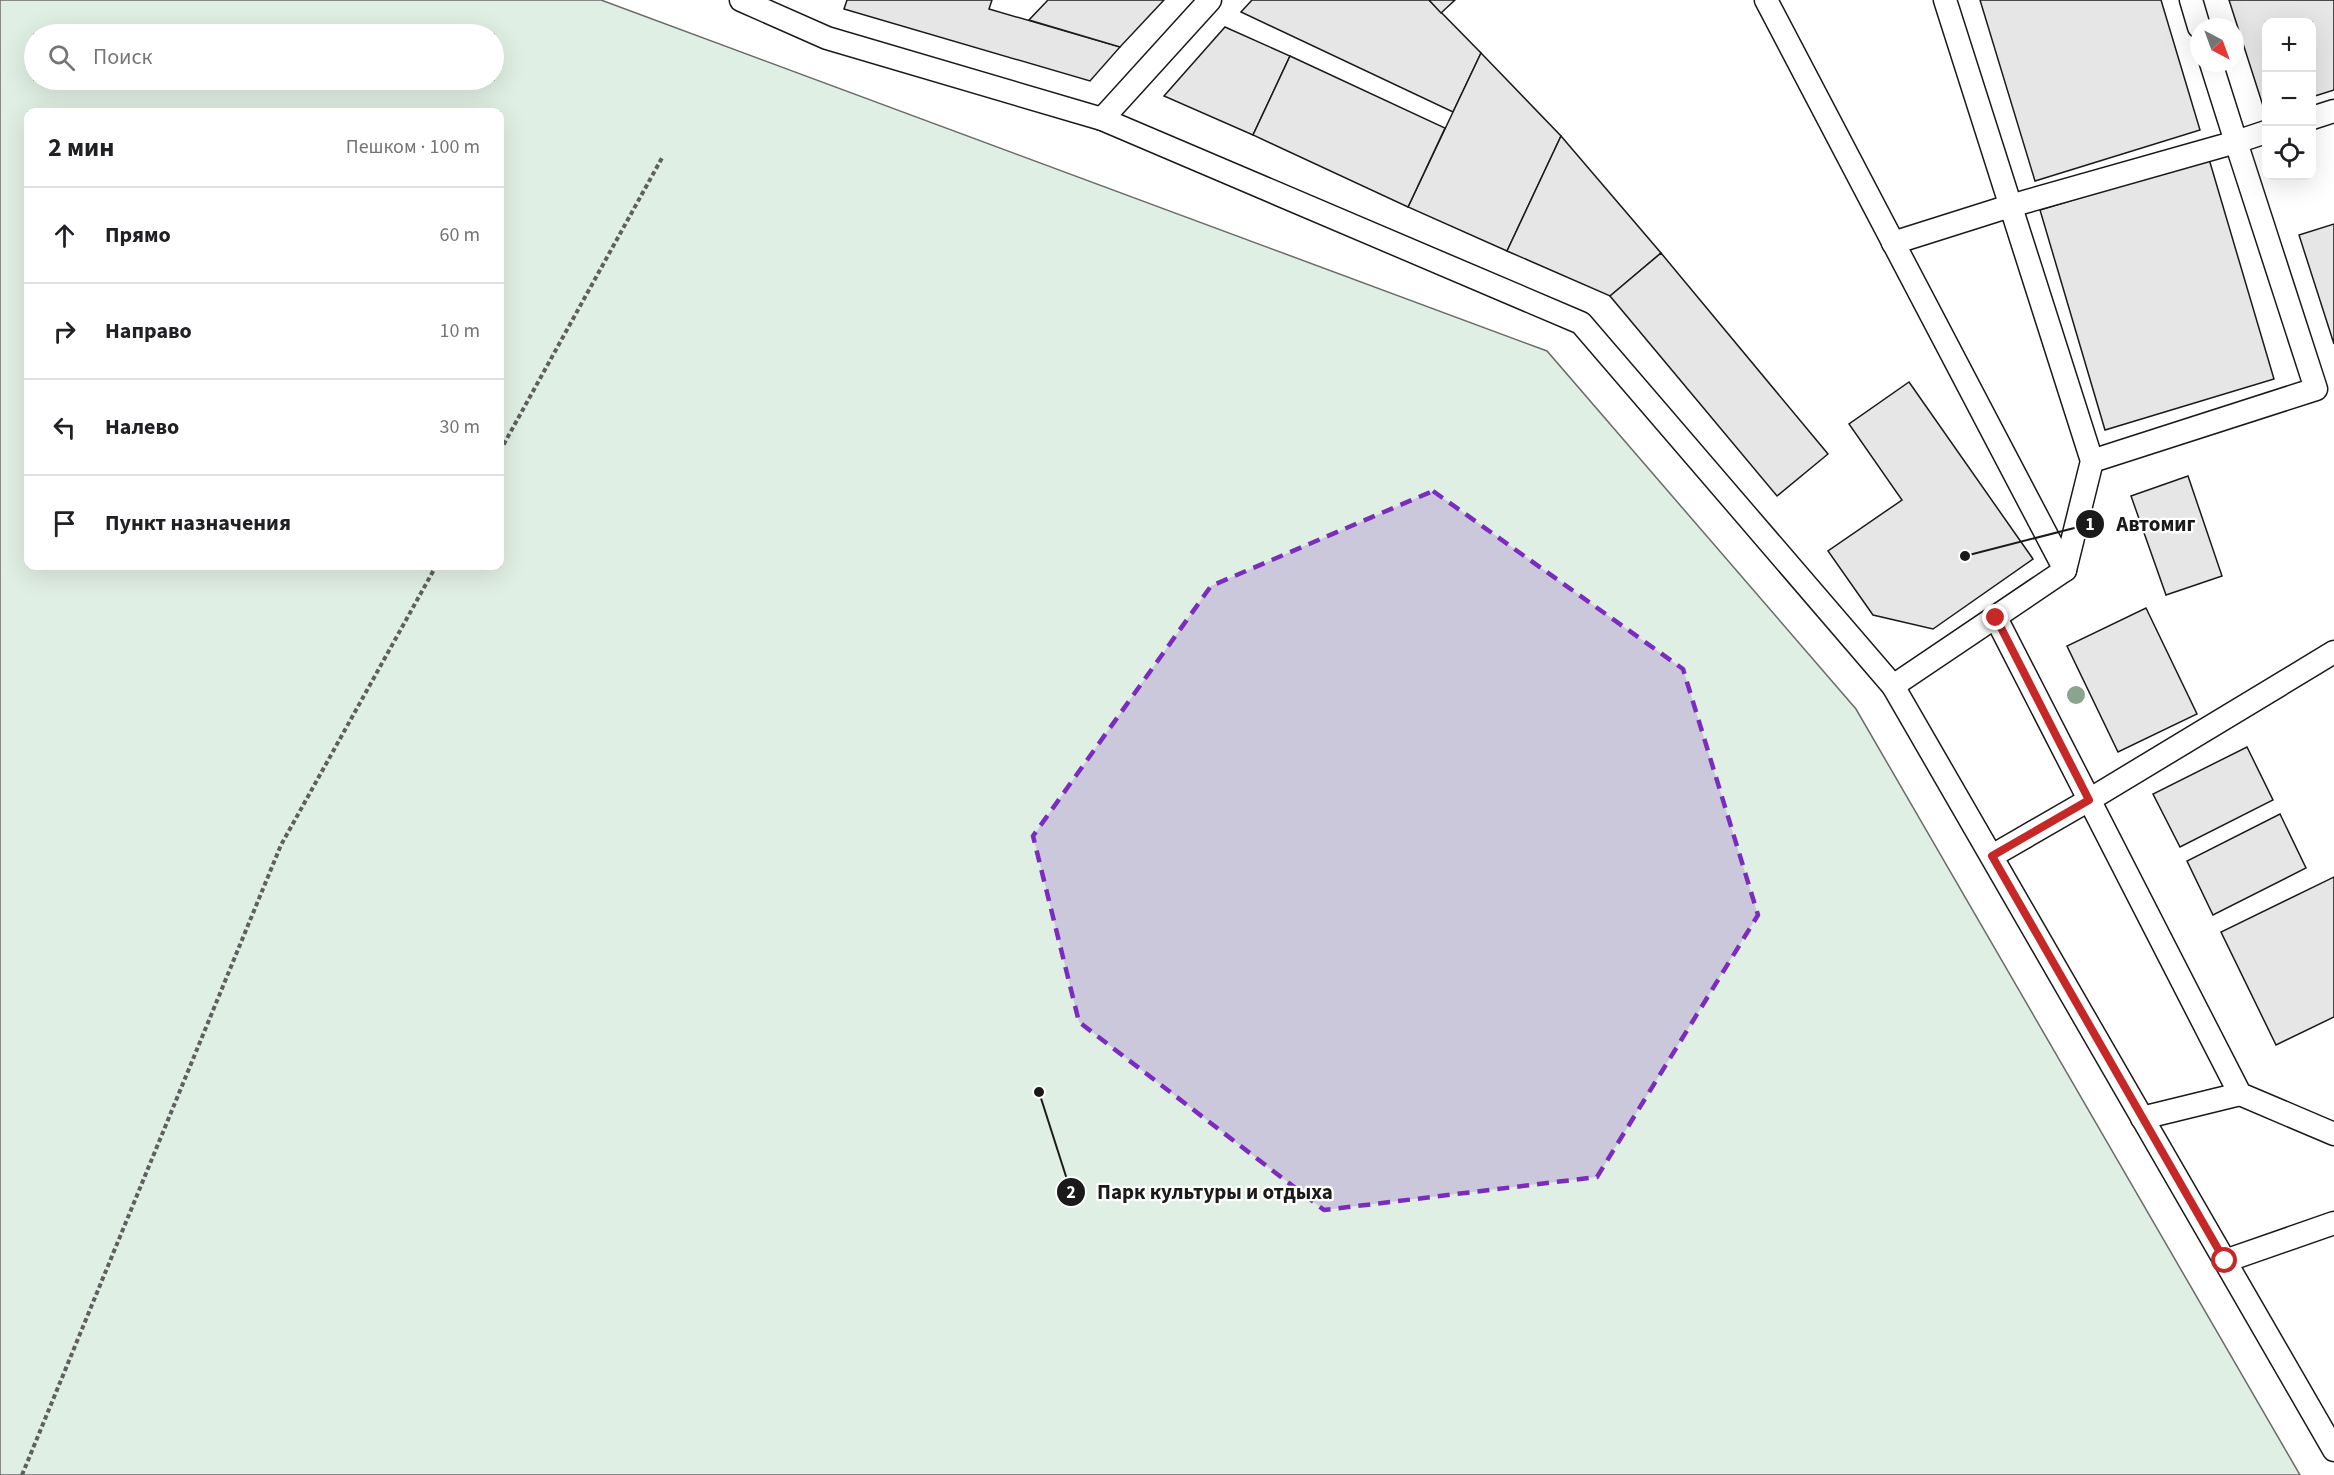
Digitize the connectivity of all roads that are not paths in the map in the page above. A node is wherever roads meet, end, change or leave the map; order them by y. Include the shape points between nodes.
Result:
1 (741, 0) edge
2 (1210, 0) edge
3 (1766, 0) edge
4 (1945, 0) edge
5 (2191, 0) edge
6 (2196, 18) edge
7 (2214, 72) edge
8 (2334, 111) edge
9 (2316, 117) edge
10 (1102, 119) junction
11 (2262, 133) edge
12 (2236, 142) junction
13 (2010, 206) junction
14 (1893, 243) junction
15 (2092, 461) junction
16 (2065, 570) junction
17 (1996, 618) junction
18 (2334, 652) edge
19 (1893, 686) junction
20 (2089, 800) junction
21 (1992, 856) junction
22 (2240, 1094) junction
23 (2142, 1118) junction
24 (2334, 1134) edge
25 (2334, 1223) edge
26 (2225, 1261) junction
27 (2334, 1450) edge

1 - 10 lane via 827,38
2 - 10 lane
3 - 14 lane
4 - 13 lane
5 - 6 lane
7 - 12 lane
8 - 9 lane
10 - 19 lane via 1581,323
11 - 12 lane
12 - 13 lane
12 - 15 lane via 2316,389
13 - 14 lane
13 - 15 lane
14 - 16 lane
15 - 16 lane
16 - 17 lane
17 - 19 lane
17 - 20 lane
18 - 20 lane
19 - 21 lane
20 - 21 lane
20 - 22 lane
21 - 23 lane
22 - 23 lane
22 - 24 lane
23 - 26 lane
25 - 26 lane
26 - 27 lane

